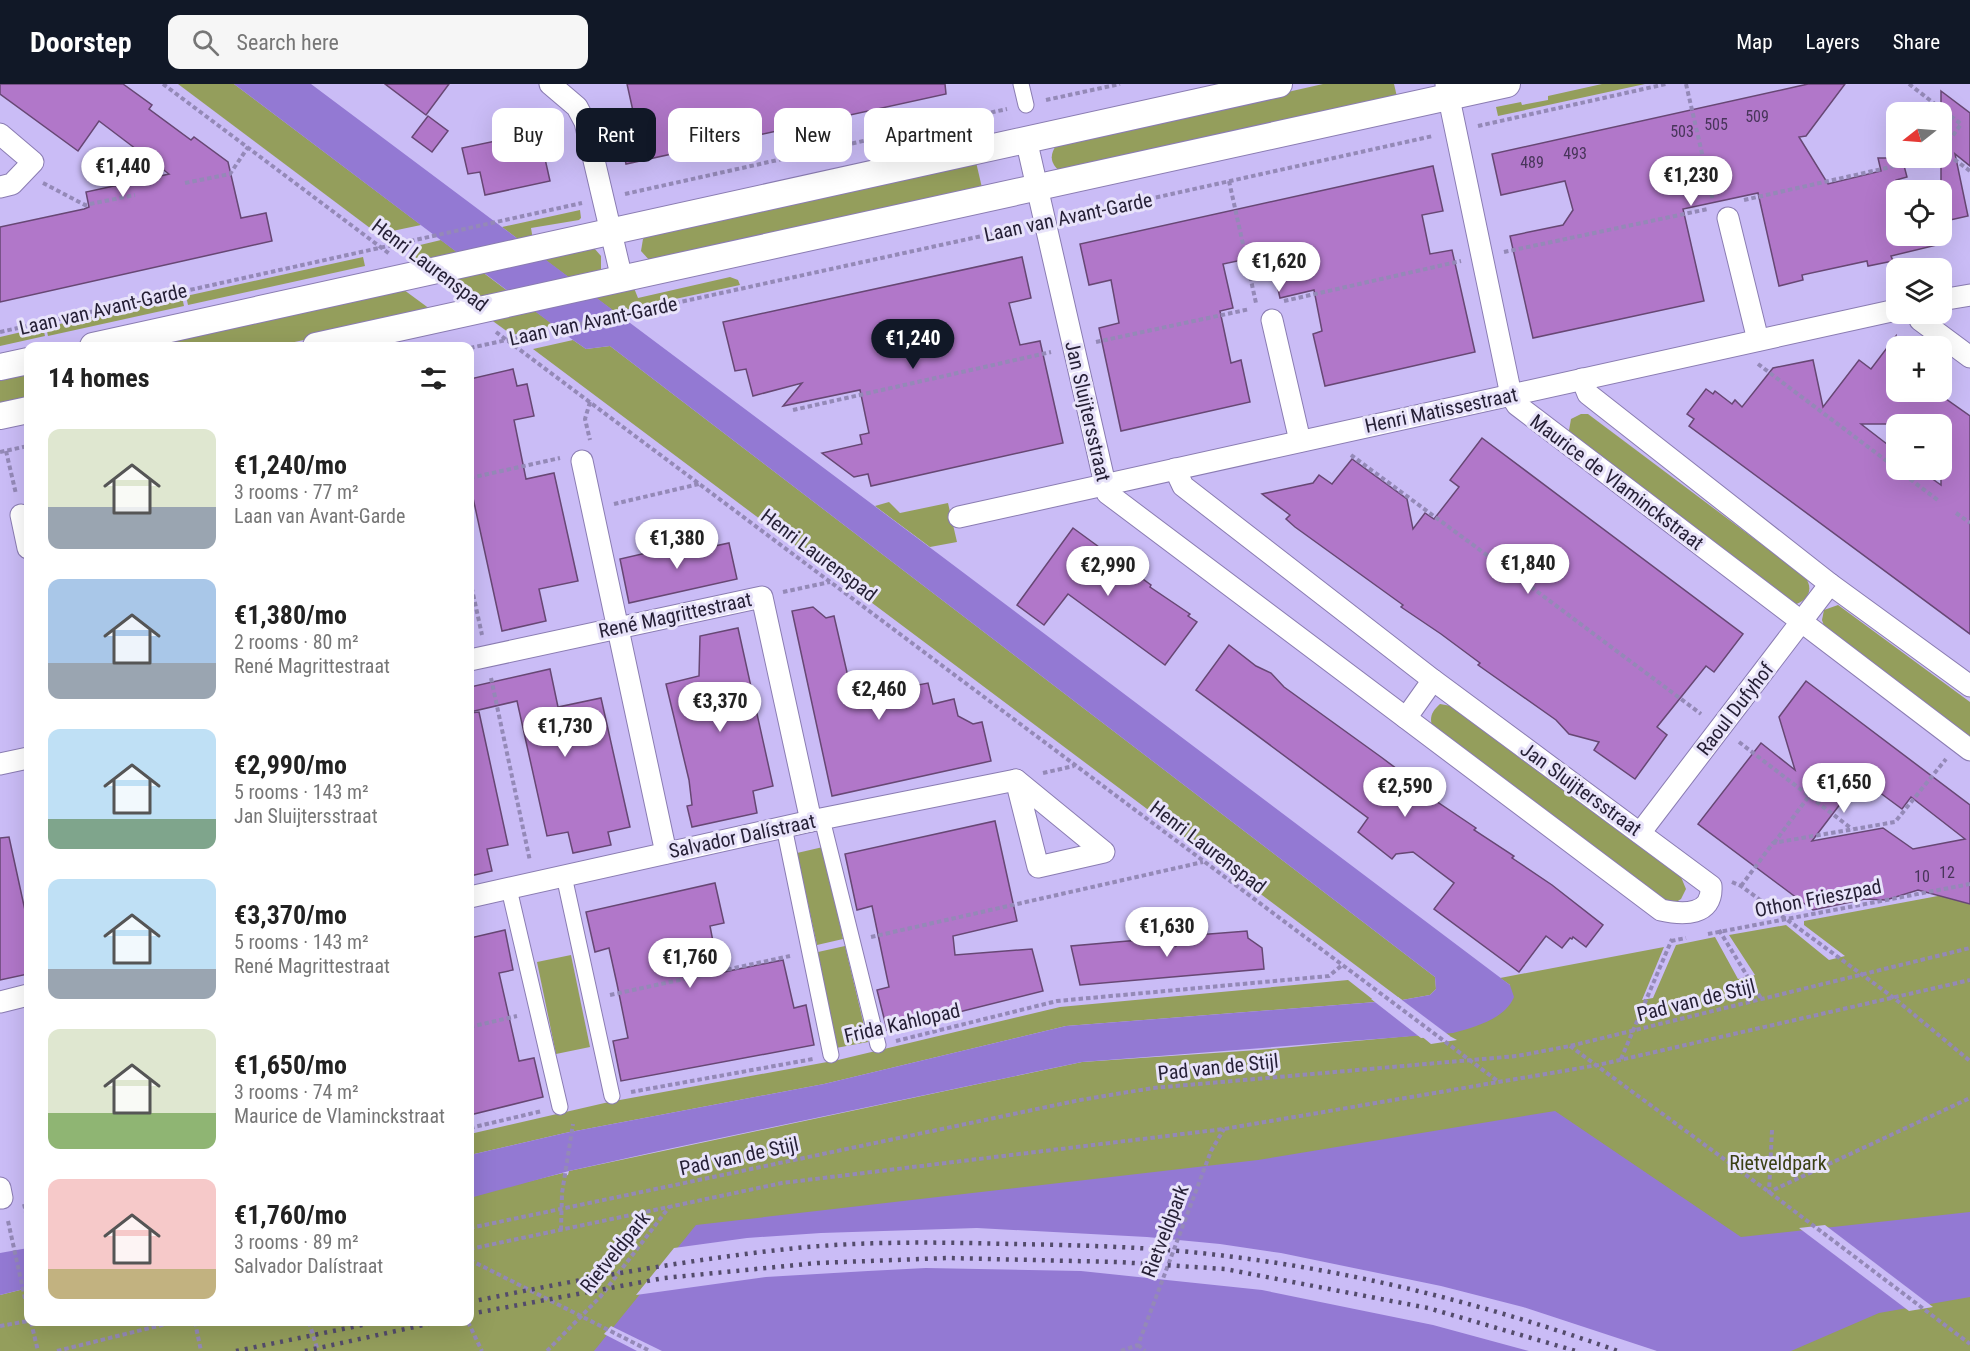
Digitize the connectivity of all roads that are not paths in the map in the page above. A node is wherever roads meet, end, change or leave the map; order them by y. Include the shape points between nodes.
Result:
1 (550, 84) edge
2 (1021, 84) edge
3 (1279, 84) edge
4 (1507, 84) edge
5 (1448, 90) edge
6 (1026, 105) road end
7 (0, 134) edge
8 (1026, 139) junction
9 (0, 187) edge
10 (1038, 187) junction
11 (1733, 210) road end
12 (611, 230) junction
13 (622, 279) junction
14 (1969, 295) edge
15 (1952, 298) edge
16 (1276, 311) road end
17 (1886, 312) edge
18 (1925, 324) edge
19 (1758, 340) junction
20 (111, 342) edge
21 (335, 342) edge
22 (1970, 357) edge
23 (24, 362) edge
24 (0, 367) edge
25 (1582, 379) junction
26 (1511, 395) junction
27 (24, 411) edge
28 (0, 416) edge
29 (1300, 441) junction
30 (582, 457) road end
31 (1174, 469) junction
32 (1104, 485) junction
33 (21, 515) road end
34 (959, 517) dead end
35 (24, 529) edge
36 (1830, 584) junction
37 (1801, 623) junction
38 (618, 627) junction
39 (478, 658) edge
40 (1433, 680) junction
41 (1970, 686) edge
42 (1406, 718) junction
43 (1965, 746) edge
44 (24, 759) edge
45 (0, 765) edge
46 (1016, 780) junction
47 (817, 820) junction
48 (784, 827) junction
49 (1640, 833) junction
50 (666, 853) junction
51 (564, 876) junction
52 (509, 888) junction
53 (474, 896) edge
54 (24, 996) edge
55 (0, 1002) edge
56 (878, 1045) road end
57 (831, 1055) road end
58 (612, 1096) road end
59 (560, 1107) road end
60 (0, 1188) edge
61 (0, 1198) edge

1 - 12 street via 577,107 585,122
2 - 6 street
3 - 8 street, Laan van Avant-Garde
4 - 5 street, Laan van Avant-Garde
5 - 10 street, Laan van Avant-Garde
5 - 26 street
7 - 9 street via 33,162 12,184
8 - 10 street, Jan Sluijtersstraat
8 - 12 street, Laan van Avant-Garde
10 - 13 street, Laan van Avant-Garde
10 - 32 street, Jan Sluijtersstraat
11 - 19 street
12 - 13 street
12 - 20 street, Laan van Avant-Garde
13 - 21 street, Laan van Avant-Garde
14 - 15 street
16 - 29 street
17 - 19 street, Henri Matissestraat
18 - 22 street
19 - 25 street, Henri Matissestraat
23 - 24 street, Laan van Avant-Garde
25 - 26 street, Henri Matissestraat
25 - 36 street via 1588,394
26 - 29 street, Henri Matissestraat
26 - 37 street, Maurice de Vlaminckstraat via 1517,405
27 - 28 street
29 - 31 street, Henri Matissestraat
30 - 38 street
31 - 32 street, Henri Matissestraat
31 - 40 street, Jan Sluijtersstraat via 1183,486
32 - 34 street, Henri Matissestraat
32 - 42 street, Jan Sluijtersstraat via 1114,500
33 - 35 street
36 - 37 street, Raoul Dufyhof
36 - 41 street
37 - 43 street, Maurice de Vlaminckstraat
37 - 49 street, Raoul Dufyhof
38 - 39 street, René Magrittestraat
38 - 47 street, René Magrittestraat via 762,597
38 - 50 street
40 - 42 street
40 - 49 street, Jan Sluijtersstraat
42 - 49 street, Jan Sluijtersstraat via 1661,910 1678,914 1705,907 1712,896 1711,886
44 - 45 street
46 - 46 street via 1038,867 1104,852 1078,830
46 - 47 street, Salvador Dalístraat
47 - 48 street, Salvador Dalístraat
47 - 56 street
48 - 50 street, Salvador Dalístraat
48 - 57 street
50 - 51 street, Salvador Dalístraat
51 - 52 street, Salvador Dalístraat
51 - 58 street
52 - 53 street, Salvador Dalístraat
52 - 59 street
54 - 55 street
60 - 61 street

